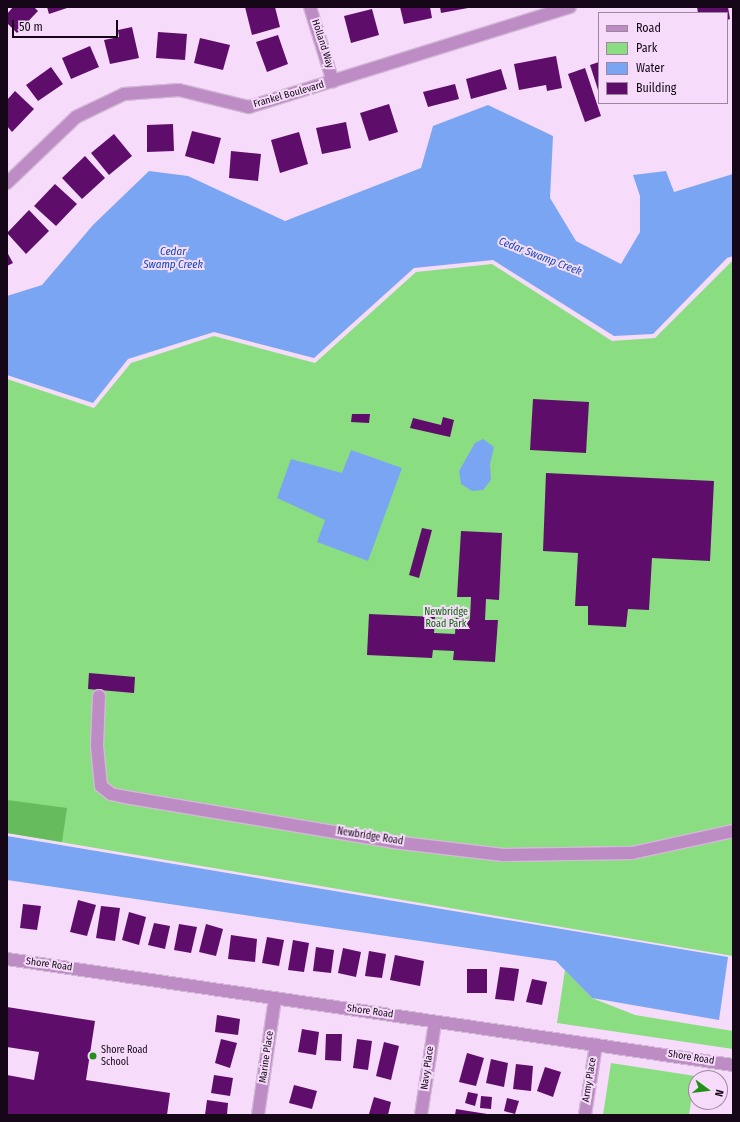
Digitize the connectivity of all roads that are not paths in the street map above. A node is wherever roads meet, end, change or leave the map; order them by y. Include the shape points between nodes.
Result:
1 (310, 7) edge
2 (570, 7) edge
3 (333, 82) junction
4 (7, 183) edge
5 (99, 696) dead end
6 (733, 831) edge
7 (7, 959) edge
8 (275, 998) junction
9 (435, 1022) junction
10 (596, 1045) junction
11 (733, 1065) edge
12 (258, 1115) edge
13 (422, 1115) edge
14 (585, 1115) edge

1 - 3 street, Holland Way
2 - 3 street, Frankel Boulevard
3 - 4 street, Frankel Boulevard via 249,107 179,90 124,94 76,117
5 - 6 street, Newbridge Road via 97,746 100,786 111,794 125,797 393,842 503,854 632,853
7 - 8 street, Shore Road
8 - 9 street, Shore Road
8 - 12 street, Marine Place
9 - 10 street, Shore Road
9 - 13 street, Navy Place
10 - 11 street, Shore Road
10 - 14 street, Army Place

